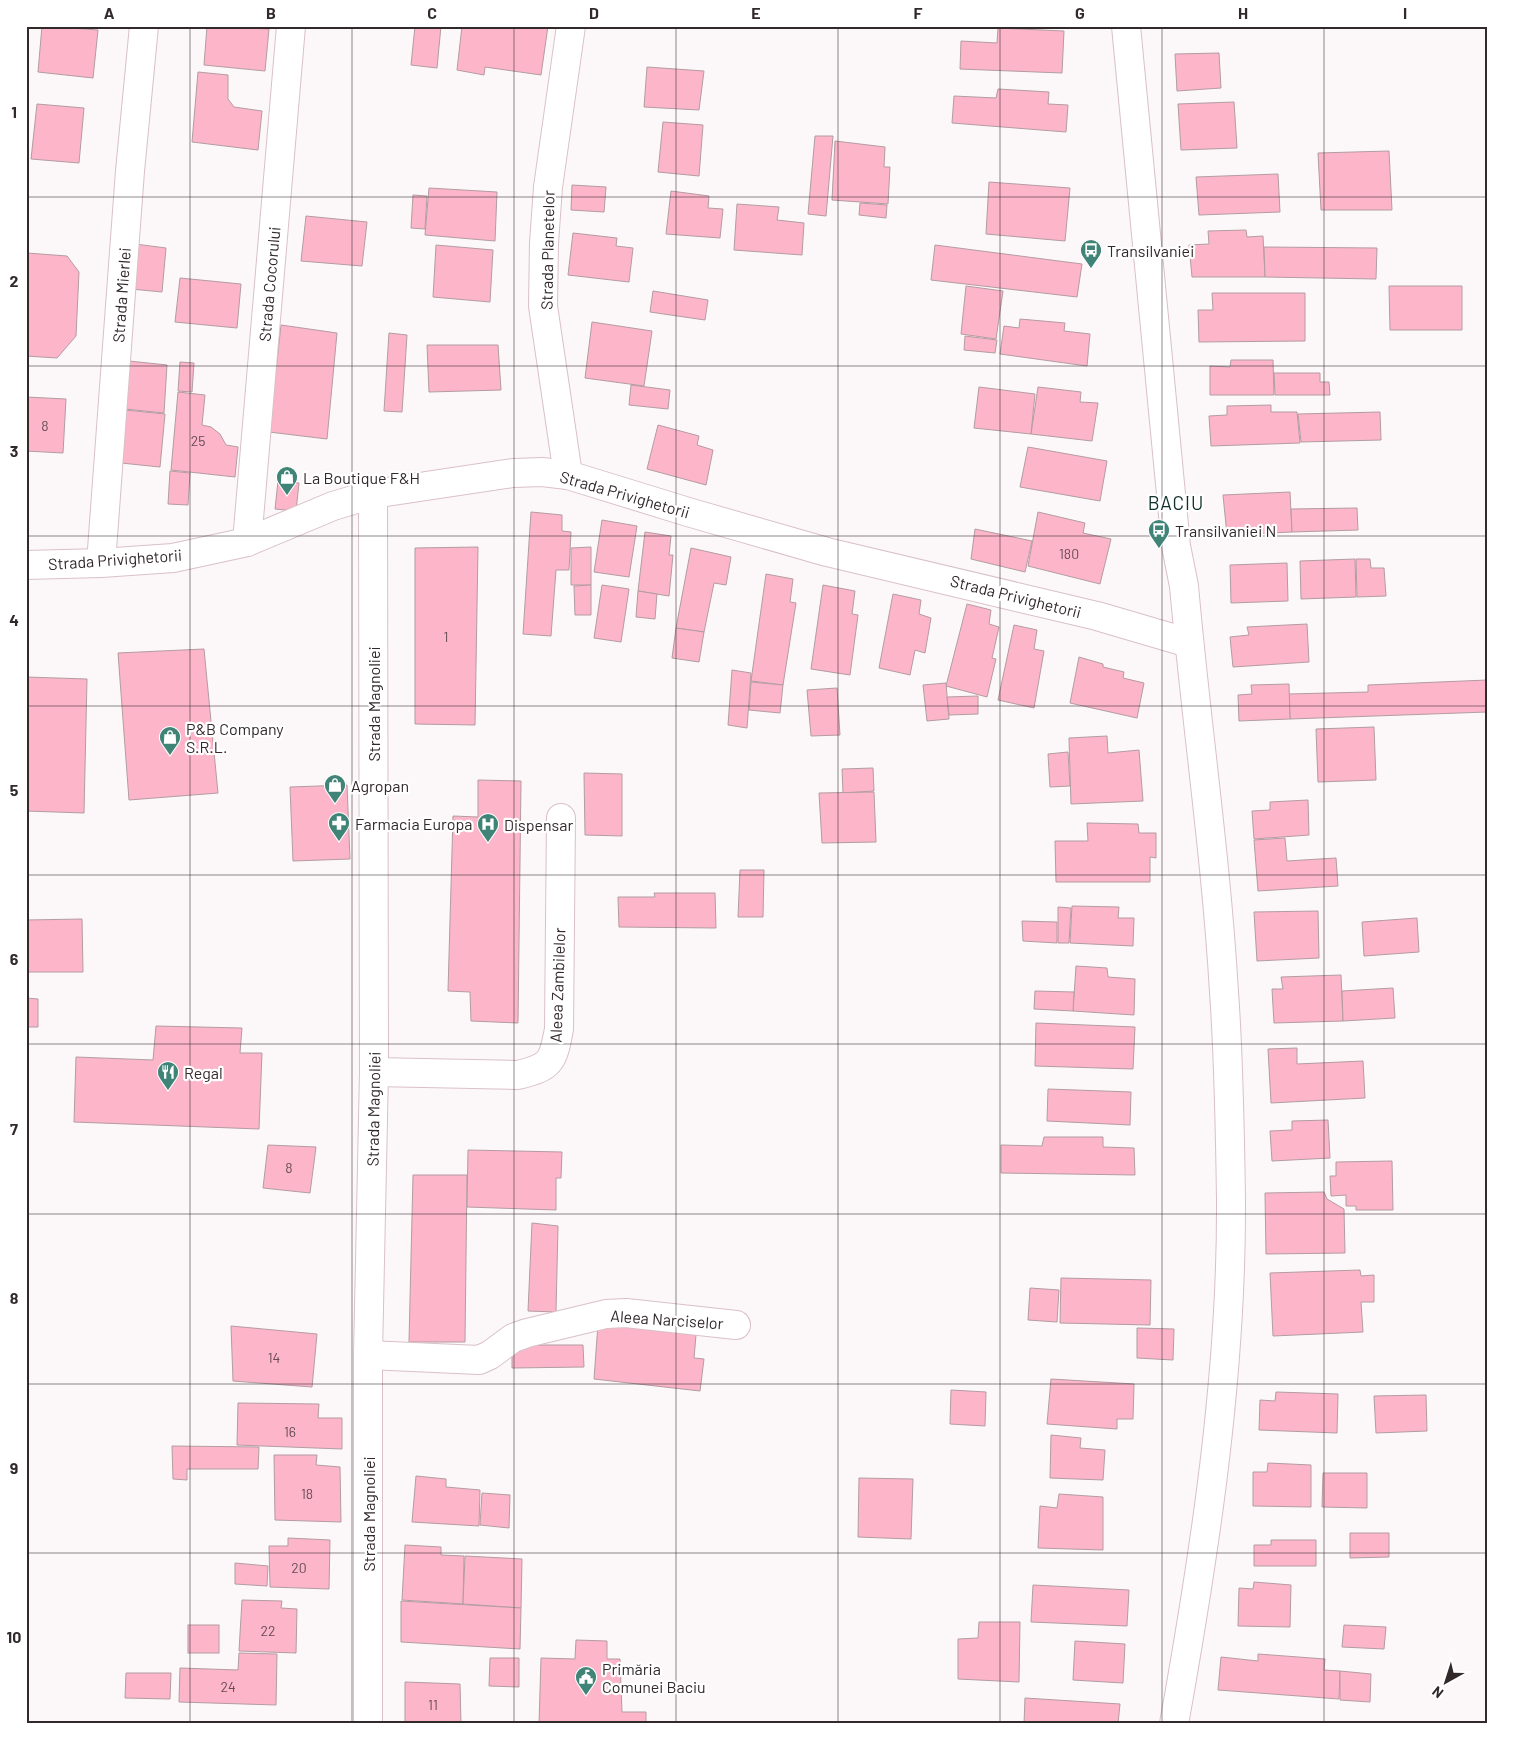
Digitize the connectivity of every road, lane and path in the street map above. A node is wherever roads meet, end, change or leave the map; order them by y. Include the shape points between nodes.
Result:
1 (144, 26) edge
2 (291, 26) edge
3 (571, 26) edge
4 (1126, 26) edge
5 (568, 475) junction
6 (373, 494) junction
7 (247, 542) junction
8 (101, 563) junction
9 (26, 565) edge
10 (1189, 643) junction
11 (561, 818) dead end
12 (374, 1072) junction
13 (736, 1325) dead end
14 (368, 1355) junction
15 (368, 1724) edge
16 (1174, 1724) edge

1 - 8 street, Strada Mierlei
2 - 7 street, Strada Cocorului
3 - 5 street, Strada Planetelor via 548,187 544,252 544,306
4 - 10 street via 1176,546 1184,586
5 - 6 street, Strada Privighetorii via 513,473
5 - 10 street, Strada Privighetorii via 827,552 1098,616
6 - 7 street, Strada Privighetorii via 333,506
6 - 12 street, Strada Magnoliei
7 - 8 street, Strada Privighetorii via 173,558
8 - 9 street, Strada Privighetorii
10 - 16 street via 1224,992 1231,1202 1218,1425 1194,1614
11 - 12 street, Aleea Zambilelor via 558,1029 554,1055 541,1069 518,1075
12 - 14 street, Strada Magnoliei
13 - 14 street, Aleea Narciselor via 626,1313 606,1314 520,1335 479,1360
14 - 15 street, Strada Magnoliei

